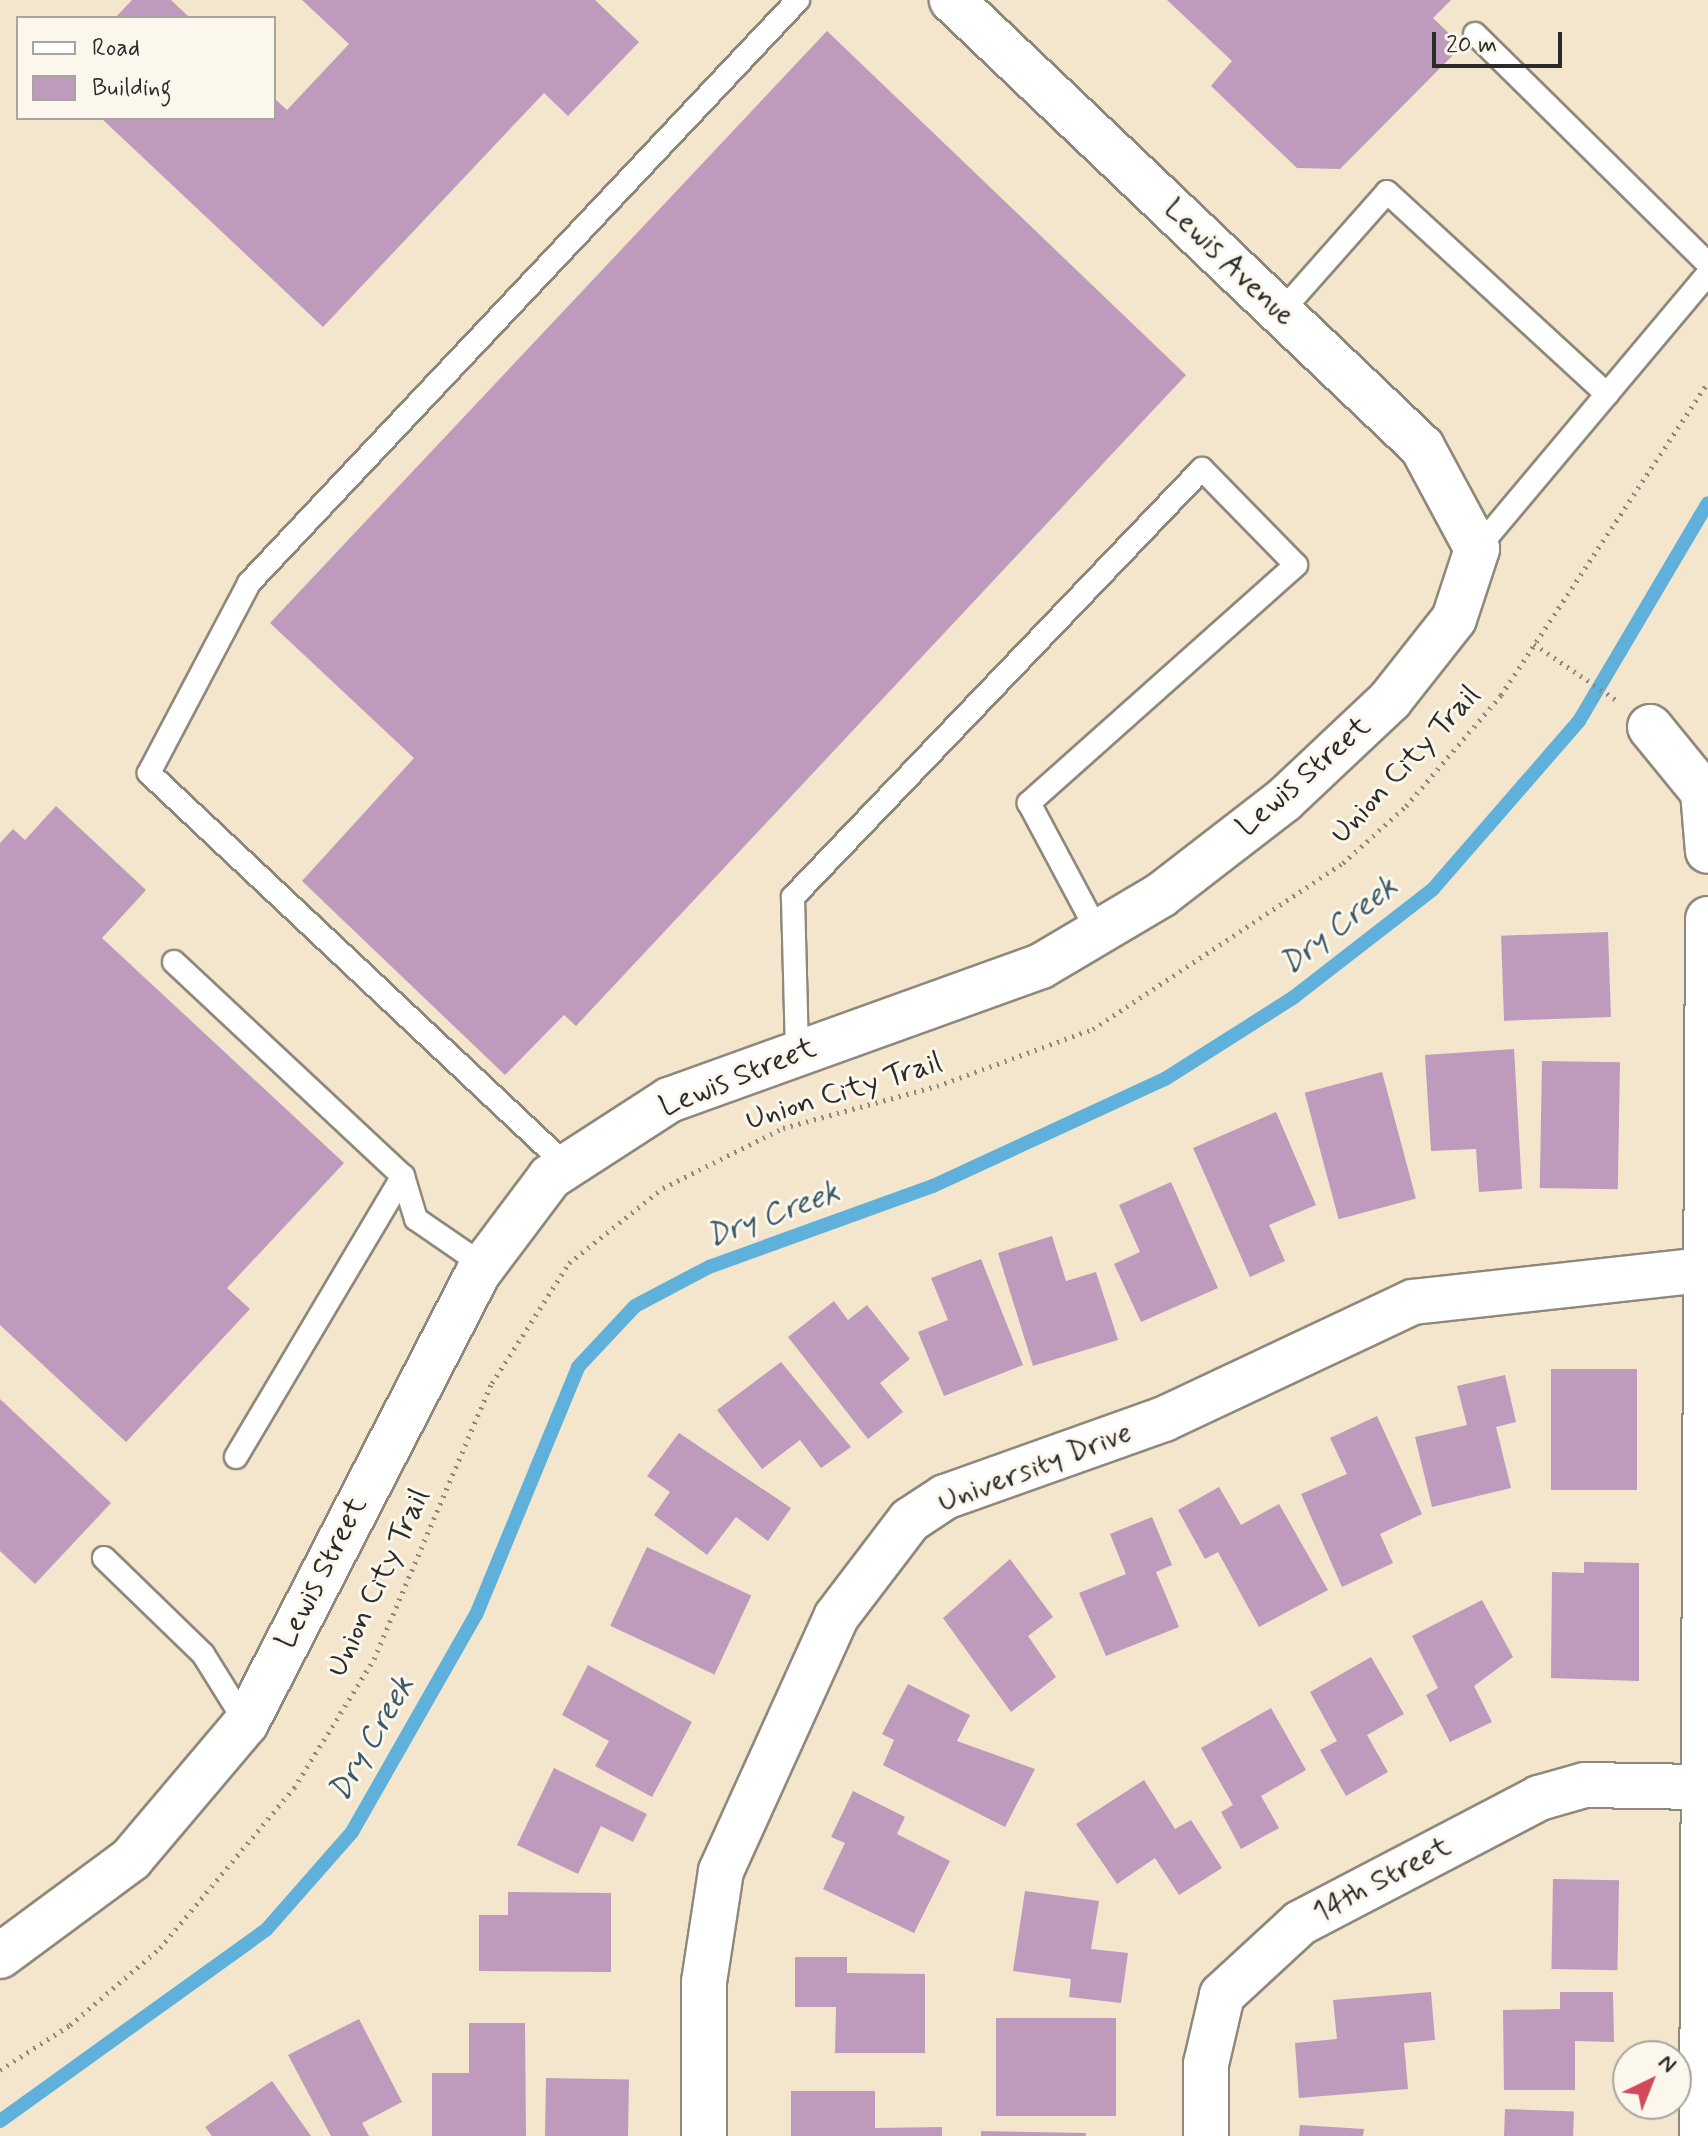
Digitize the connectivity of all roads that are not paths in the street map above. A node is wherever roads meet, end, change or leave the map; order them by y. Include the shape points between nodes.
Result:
1 (798, 0) edge
2 (952, 0) edge
3 (1475, 34) dead end
4 (1708, 264) edge
5 (1708, 274) edge
6 (1281, 312) junction
7 (1607, 394) junction
8 (1477, 549) junction
9 (1636, 715) road end
10 (1708, 851) edge
11 (1708, 919) edge
12 (1098, 932) junction
13 (174, 962) dead end
14 (797, 1051) junction
15 (567, 1166) junction
16 (403, 1176) junction
17 (483, 1265) junction
18 (1705, 1270) junction
19 (236, 1457) dead end
20 (104, 1558) dead end
21 (246, 1723) junction
22 (1702, 1787) junction
23 (0, 1956) edge
24 (704, 2136) edge
25 (1206, 2136) edge
26 (1702, 2136) edge

1 - 15 lane via 249,583 149,773
2 - 6 street, Lewis Avenue
3 - 4 lane
5 - 7 lane
6 - 7 lane via 1387,192
6 - 8 street, Lewis Avenue via 1422,447
7 - 8 lane
8 - 12 street, Lewis Street via 1454,619 1390,700 1284,800 1161,895
9 - 10 street via 1703,792
11 - 18 street
12 - 14 street, Lewis Street via 1041,966
12 - 14 lane via 1029,803 1296,565 1202,469 793,897
13 - 16 lane
14 - 15 street, Lewis Street via 669,1100
15 - 17 street, Lewis Street via 550,1177
16 - 17 lane via 416,1219
16 - 19 lane
17 - 21 street, Lewis Street
18 - 22 street
18 - 24 street, University Drive via 1413,1302 1164,1419 945,1497 910,1520 836,1617 721,1871 705,1967
20 - 21 lane via 203,1654
21 - 23 street, Lewis Street via 131,1859
22 - 25 street, 14th Street via 1585,1785 1539,1798 1300,1923 1222,1995 1206,2064
22 - 26 street

